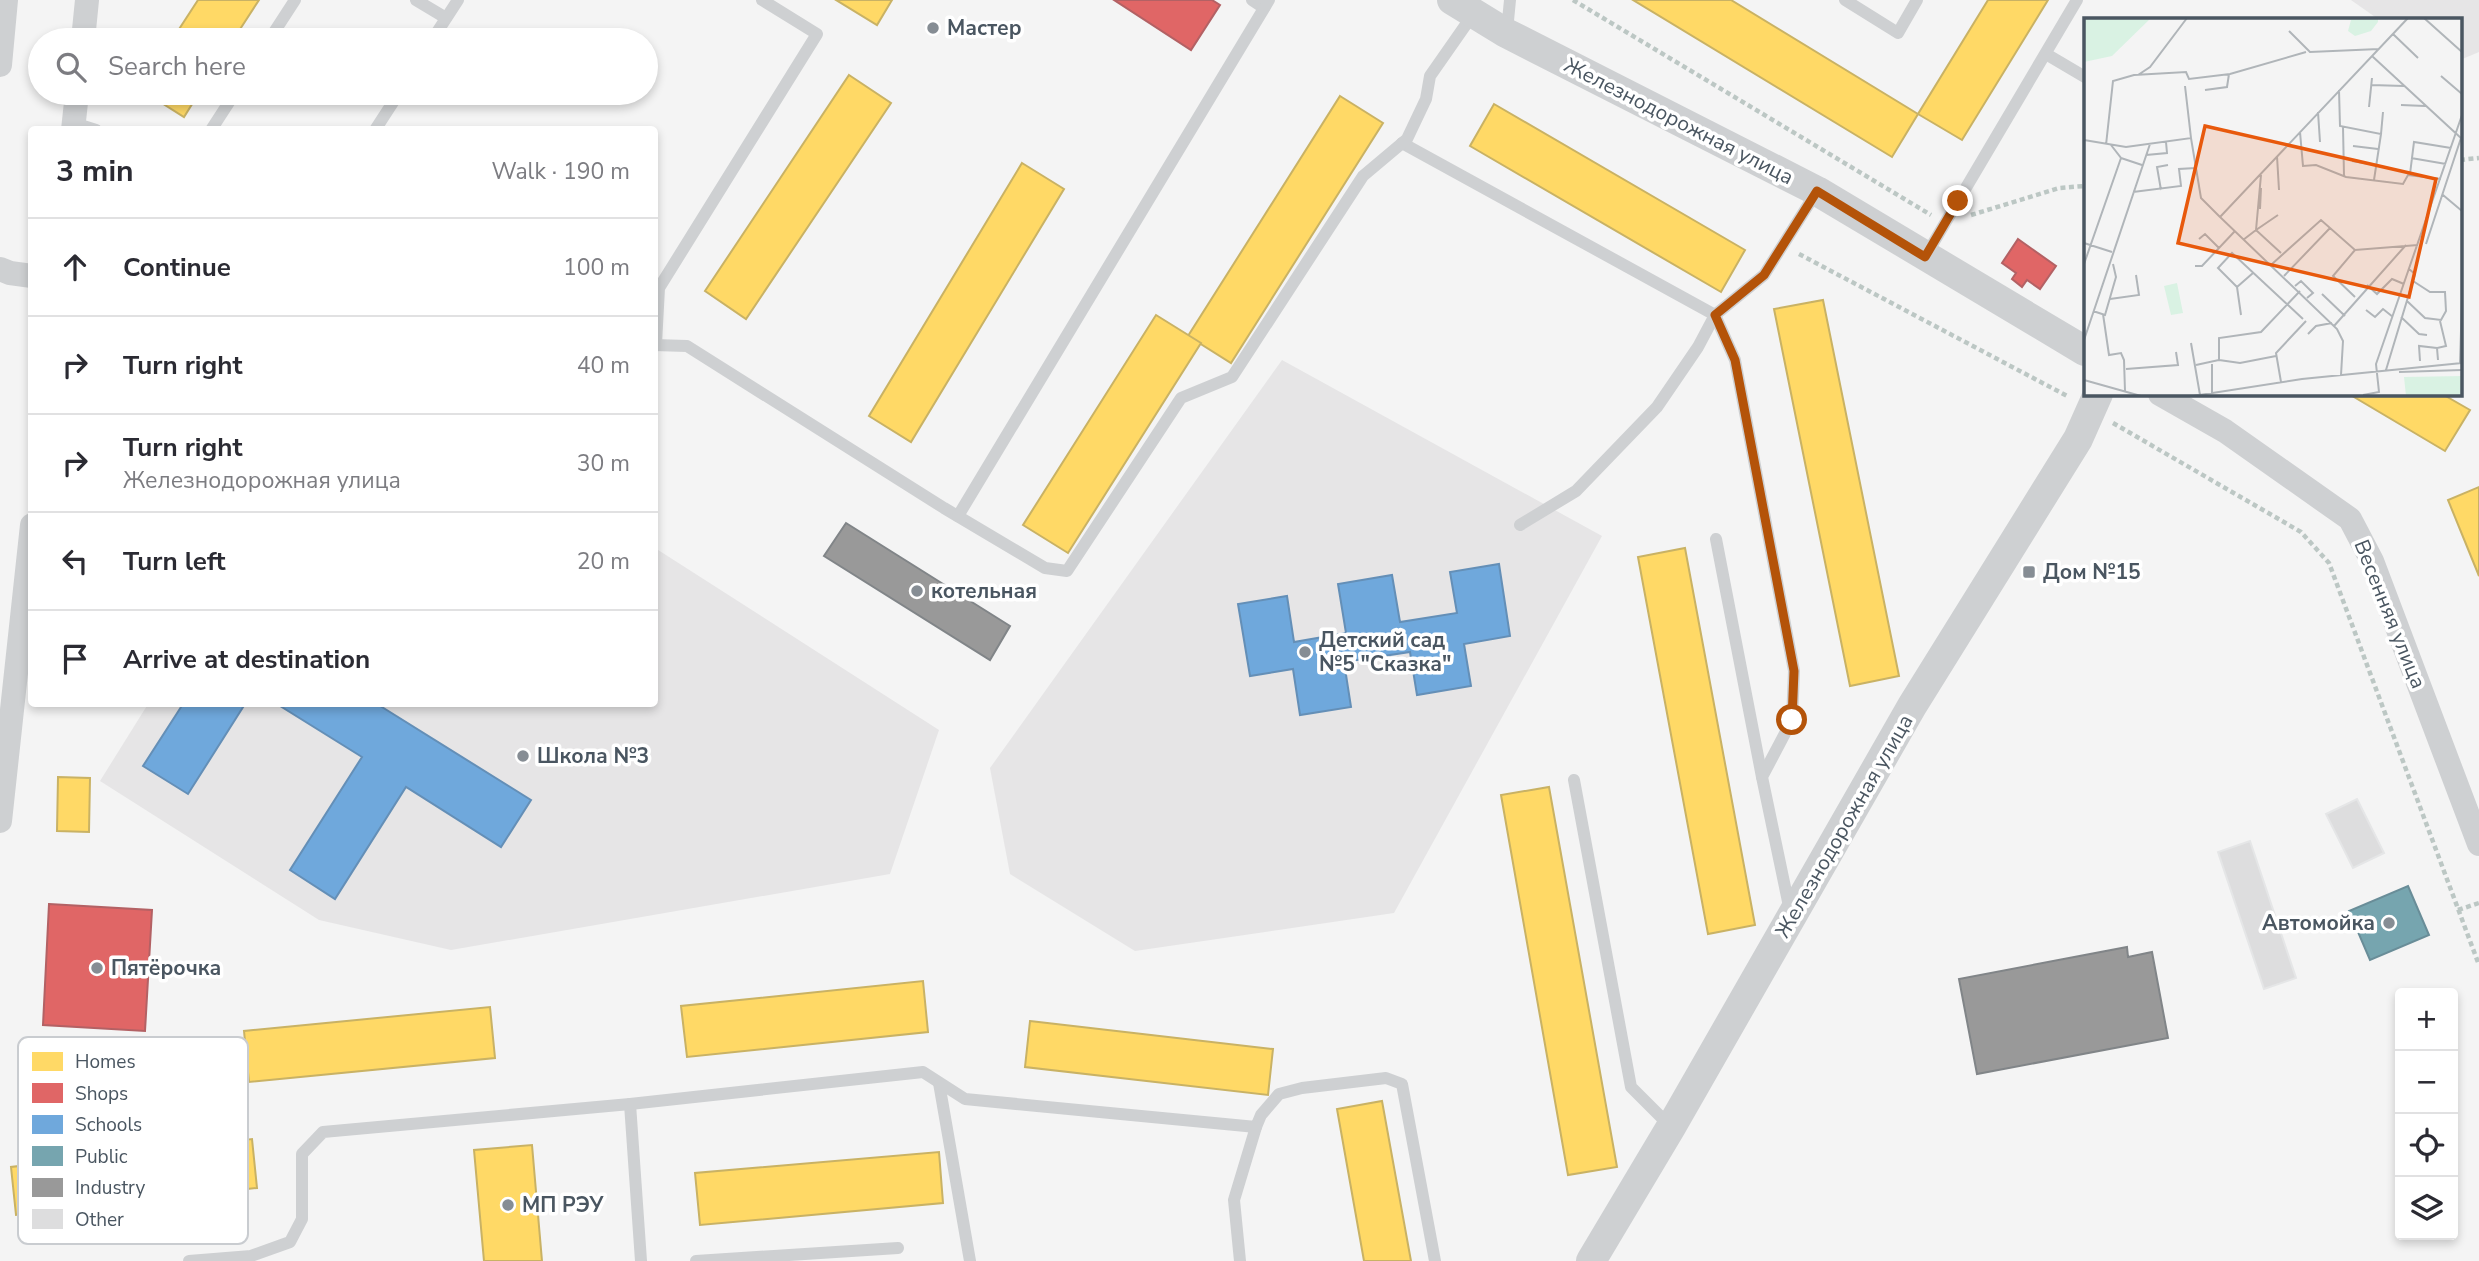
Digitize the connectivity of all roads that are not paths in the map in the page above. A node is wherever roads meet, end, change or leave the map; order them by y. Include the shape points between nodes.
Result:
1 (6, 0) edge
2 (87, 0) edge
3 (295, 0) edge
4 (416, 0) edge
5 (458, 0) edge
6 (762, 0) edge
7 (1252, 0) edge
8 (1510, 0) edge
9 (1845, 0) edge
10 (1917, 0) edge
11 (2077, 0) edge
12 (1267, 4) edge
13 (1463, 7) edge
14 (446, 18) junction
15 (84, 28) edge
16 (277, 28) edge
17 (440, 28) edge
18 (1506, 33) junction
19 (2046, 54) junction
20 (0, 65) edge
21 (2084, 76) edge
22 (78, 105) edge
23 (227, 105) edge
24 (391, 105) edge
25 (81, 126) edge
26 (214, 126) edge
27 (378, 126) edge
28 (1402, 143) junction
29 (1817, 191) junction
30 (1925, 257) junction
31 (0, 269) edge
32 (28, 275) edge
33 (658, 302) edge
34 (1715, 315) junction
35 (658, 344) edge
36 (2084, 350) edge
37 (2164, 396) edge
38 (2094, 401) edge
39 (958, 516) junction
40 (1520, 525) dead end
41 (1716, 539) dead end
42 (28, 568) edge
43 (1762, 777) junction
44 (1574, 780) dead end
45 (2474, 810) edge
46 (0, 821) edge
47 (2479, 844) edge
48 (1792, 918) junction
49 (939, 1083) junction
50 (630, 1104) junction
51 (1256, 1127) junction
52 (1671, 1127) junction
53 (898, 1248) dead end
54 (274, 1255) edge
55 (189, 1261) edge
56 (642, 1261) edge
57 (696, 1261) edge
58 (970, 1261) edge
59 (1240, 1261) edge
60 (1435, 1261) edge
61 (1591, 1261) edge

1 - 20 street
2 - 15 street
3 - 16 lane
4 - 14 lane
5 - 14 lane
6 - 33 lane via 817,34 659,288
7 - 12 lane
8 - 18 lane
9 - 10 lane via 1898,33
11 - 19 lane
12 - 39 lane
13 - 18 street, Железнодорожная улица
13 - 28 lane via 1430,76 1426,99
14 - 17 lane
18 - 29 street, Железнодорожная улица
19 - 21 lane
19 - 30 lane
22 - 25 street
23 - 26 lane
24 - 27 lane
28 - 34 lane
28 - 39 lane via 1363,176 1233,377 1181,398 1067,571 1045,568
29 - 30 street, Железнодорожная улица
29 - 34 lane via 1764,275
30 - 36 street, Железнодорожная улица
31 - 32 street
34 - 40 lane via 1657,407 1576,491
34 - 43 lane via 1735,360 1794,671 1792,720
35 - 39 lane via 687,346
37 - 45 street, Весенняя улица via 2225,431 2350,519 2372,561
38 - 48 street, Железнодорожная улица via 2078,439 1912,706
41 - 43 lane
42 - 46 street
43 - 48 lane
44 - 52 lane via 1631,1087
45 - 47 street, Весенняя улица
48 - 52 street, Железнодорожная улица
49 - 50 lane via 923,1072
49 - 51 lane via 965,1099
49 - 58 lane
50 - 54 lane via 323,1132 302,1154 302,1219 290,1242
50 - 56 lane
51 - 59 lane via 1234,1200
51 - 60 lane via 1279,1094 1386,1077 1402,1084
52 - 61 street, Железнодорожная улица
53 - 57 lane
54 - 55 lane

